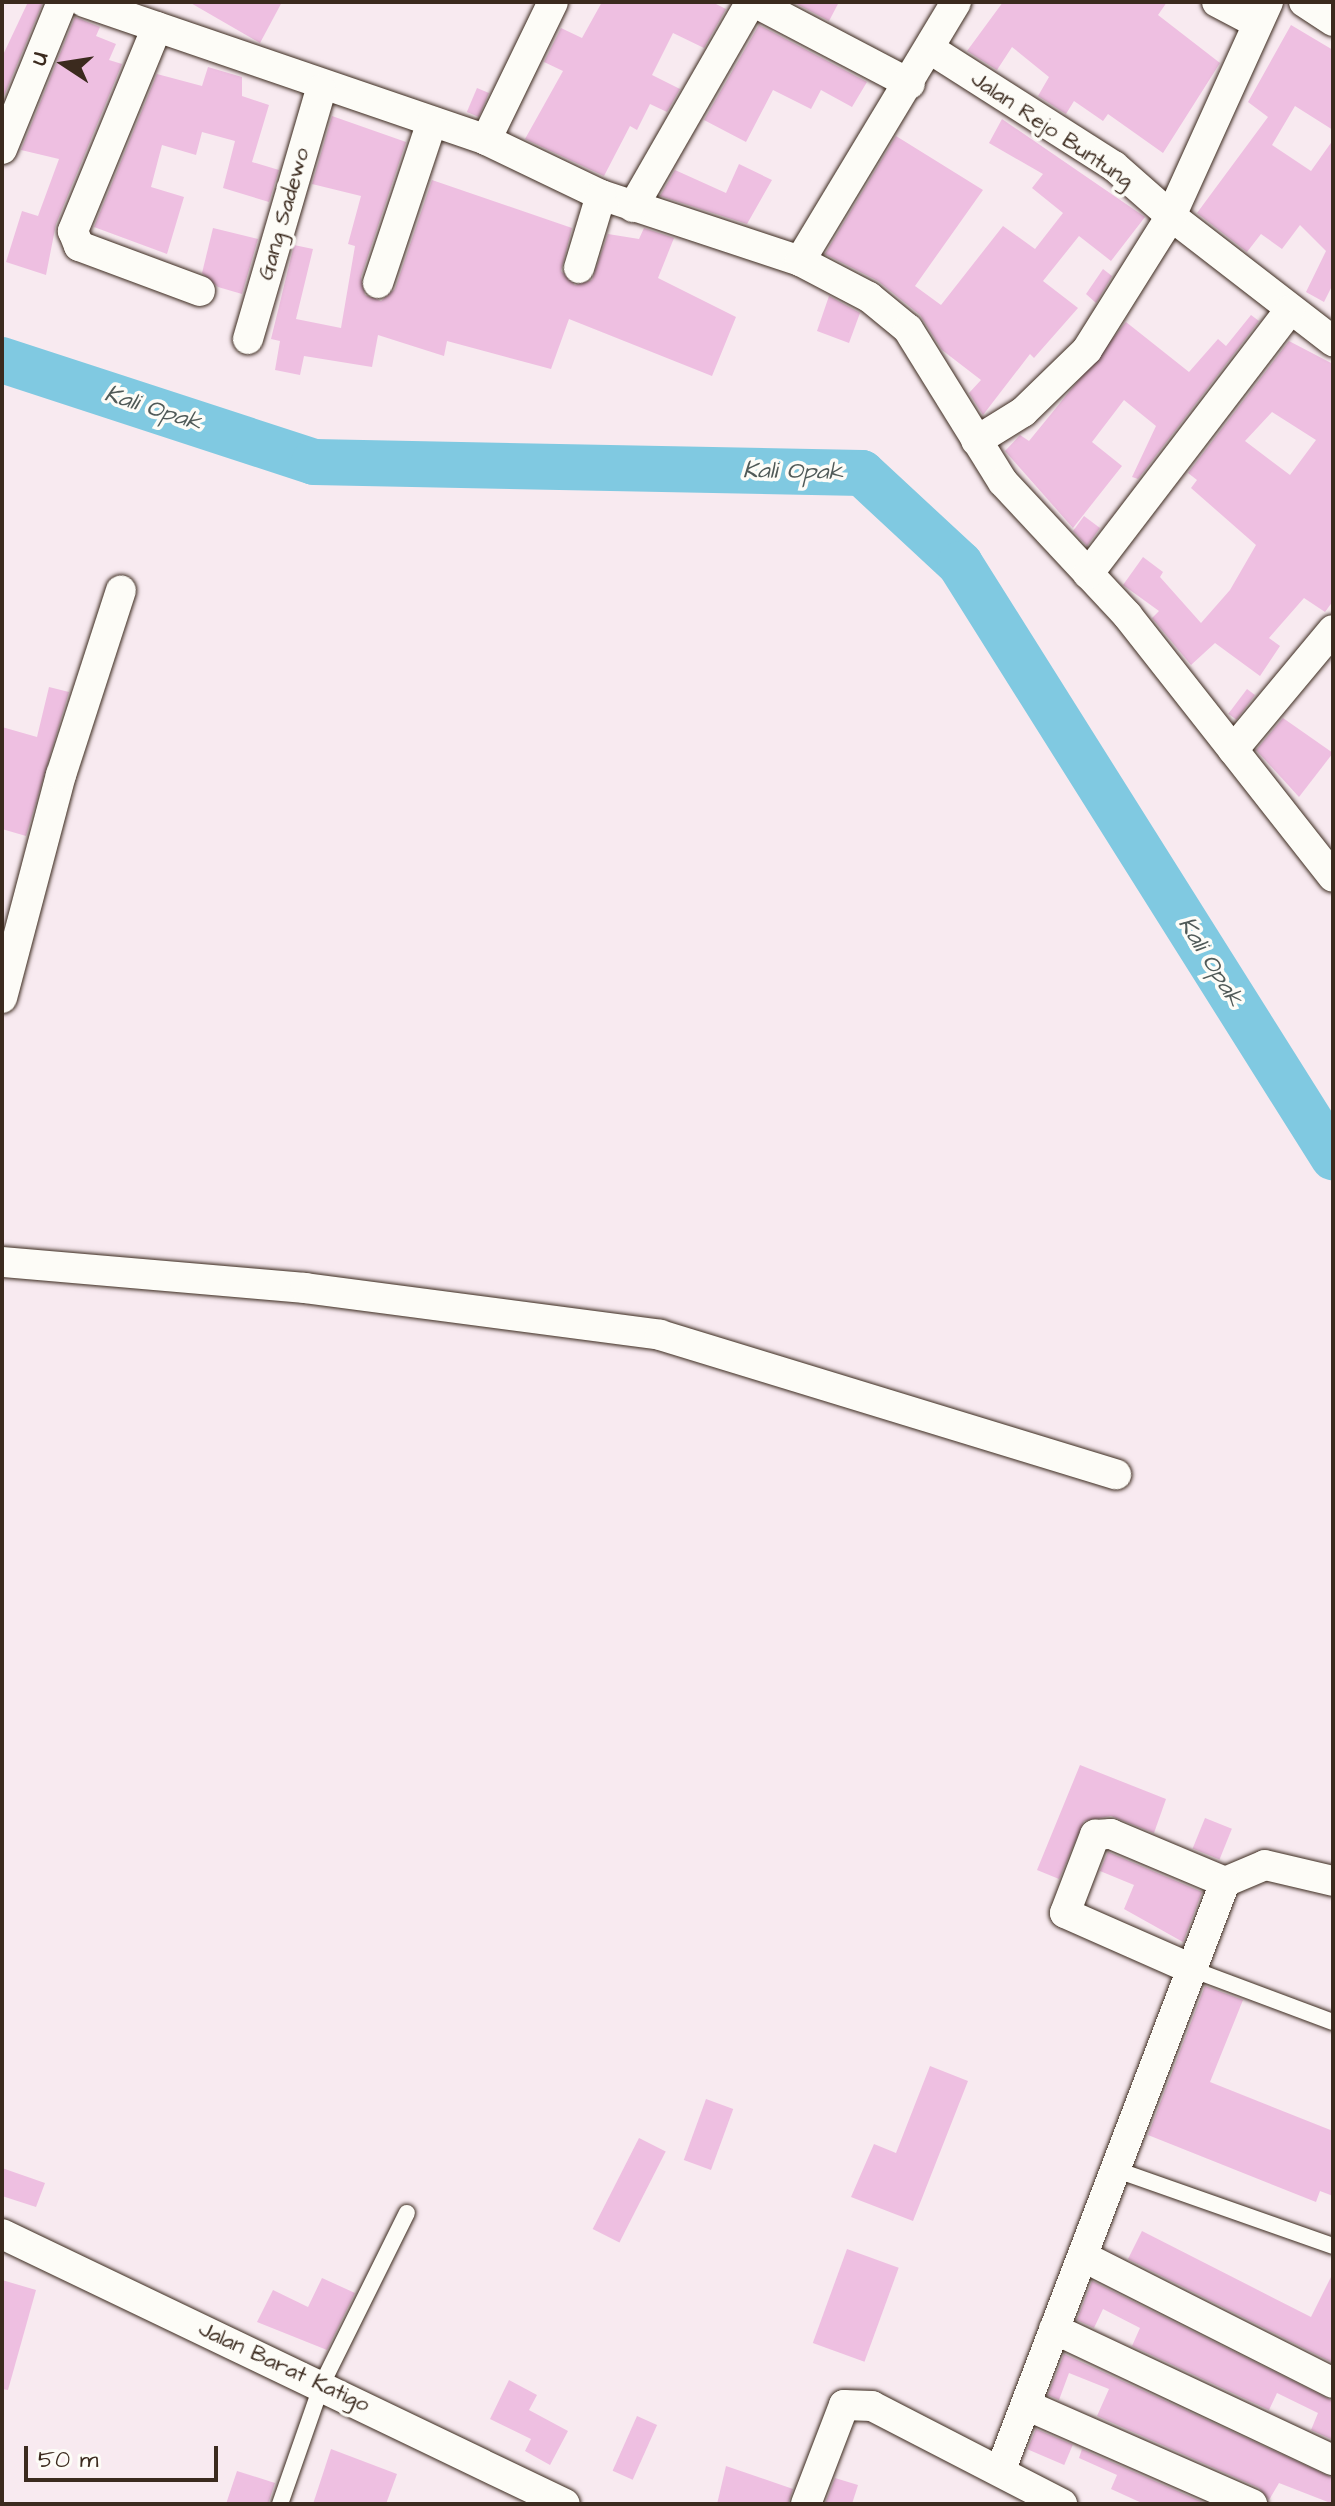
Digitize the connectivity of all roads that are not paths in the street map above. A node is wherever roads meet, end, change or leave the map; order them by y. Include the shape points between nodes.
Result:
1 (62, 2) edge
2 (84, 2) edge
3 (553, 2) edge
4 (753, 2) edge
5 (956, 2) edge
6 (1217, 2) edge
7 (1304, 2) edge
8 (1262, 12) edge
9 (1333, 21) edge
10 (157, 27) junction
11 (930, 49) junction
12 (910, 84) junction
13 (321, 89) junction
14 (432, 122) junction
15 (486, 140) junction
16 (2, 149) edge
17 (601, 195) junction
18 (633, 207) junction
19 (1171, 216) junction
20 (800, 261) junction
21 (579, 268) dead end
22 (378, 283) dead end
23 (200, 291) dead end
24 (1290, 310) junction
25 (248, 339) dead end
26 (1333, 341) edge
27 (976, 441) junction
28 (1088, 574) junction
29 (121, 590) dead end
30 (1333, 630) edge
31 (1233, 750) junction
32 (1333, 877) edge
33 (2, 998) edge
34 (2, 1262) edge
35 (1116, 1474) dead end
36 (1333, 1881) edge
37 (1225, 1882) junction
38 (1194, 1970) junction
39 (1333, 2022) edge
40 (1117, 2170) junction
41 (407, 2213) dead end
42 (2, 2234) edge
43 (1333, 2246) edge
44 (1084, 2257) junction
45 (1054, 2329) junction
46 (1333, 2383) edge
47 (322, 2384) junction
48 (1026, 2405) junction
49 (1333, 2460) edge
50 (1001, 2469) junction
51 (280, 2504) edge
52 (565, 2504) edge
53 (806, 2504) edge
54 (1062, 2504) edge
55 (1252, 2504) edge

1 - 16 street
2 - 10 street
3 - 15 street
4 - 12 street
4 - 18 street
5 - 11 street
6 - 8 street
7 - 9 street
8 - 19 street
10 - 13 street
10 - 23 street via 73,231 79,246
11 - 12 street
11 - 19 street, Jalan Rejo Buntung via 1114,166
12 - 20 street
13 - 14 street
13 - 25 street, Gang Sadewo
14 - 15 street
14 - 22 street
15 - 17 street
17 - 18 street
17 - 21 street
18 - 20 street
19 - 24 street, Jalan Rejo Buntung
19 - 27 street via 1087,350 1023,412
20 - 27 street via 869,297 908,329
24 - 26 street, Jalan Rejo Buntung
24 - 28 street
27 - 28 street via 1031,517
28 - 31 street
29 - 33 street via 61,775
30 - 31 street
31 - 32 street
34 - 35 street via 305,1288 660,1335
36 - 37 street via 1265,1865
37 - 38 street
37 - 38 street via 1106,1833 1092,1837 1066,1903 1077,1922
38 - 39 lane
38 - 40 street
40 - 43 lane
40 - 44 street
41 - 47 lane
42 - 47 street, Jalan Barat Katigo
44 - 45 street
44 - 46 street
45 - 48 street
45 - 49 street
47 - 51 lane
47 - 52 street, Jalan Barat Katigo
48 - 50 street
48 - 55 street
50 - 53 street via 872,2406 844,2405
50 - 54 street

